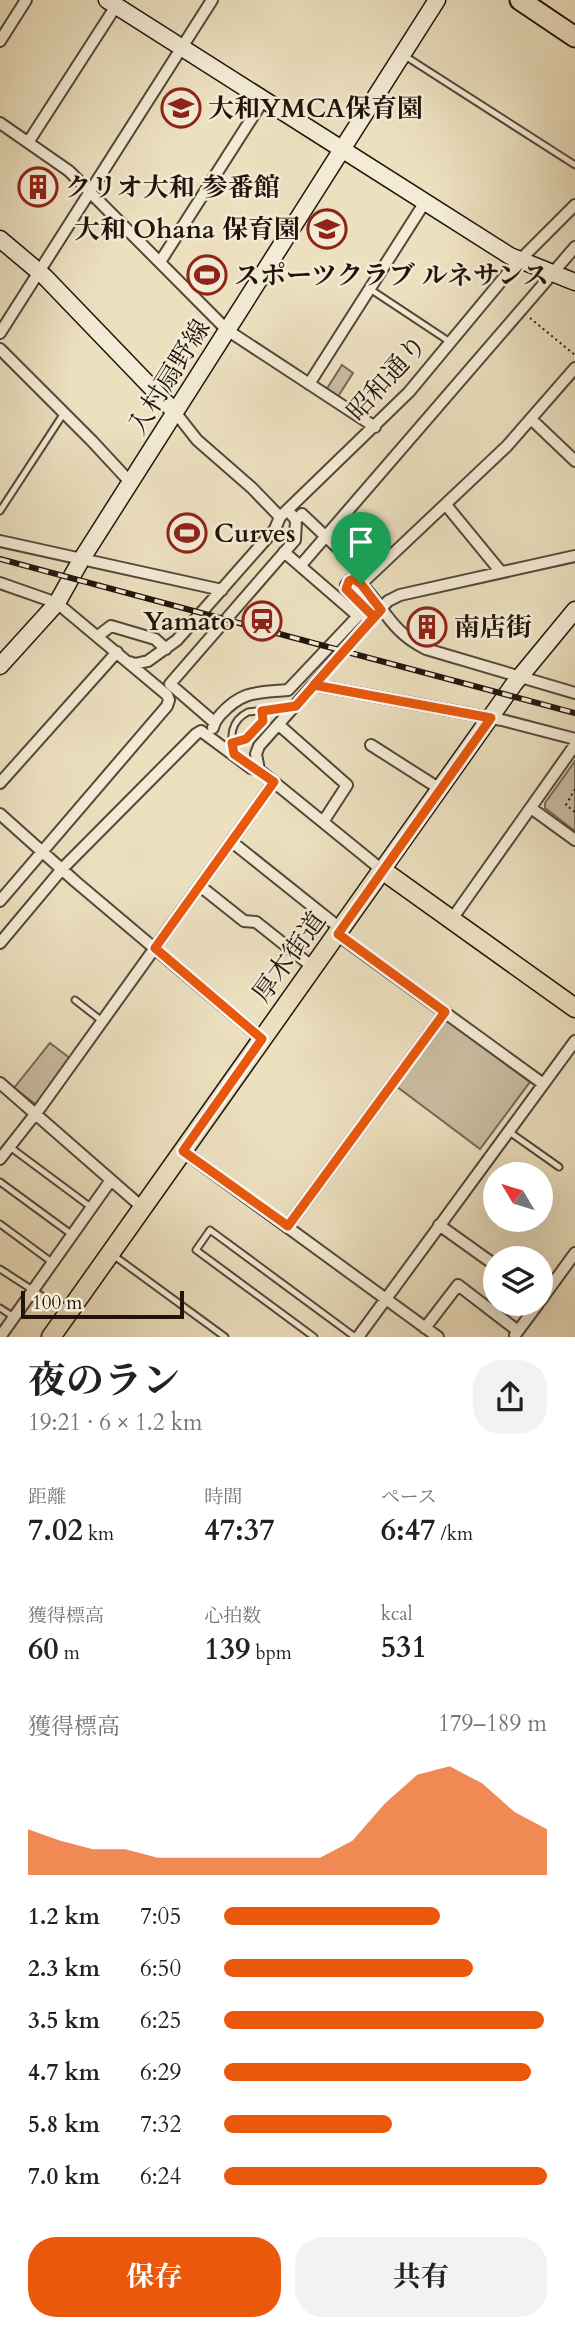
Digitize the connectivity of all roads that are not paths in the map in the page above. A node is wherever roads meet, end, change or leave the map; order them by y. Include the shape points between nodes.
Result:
1 (26, 0) edge
2 (212, 0) edge
3 (437, 0) edge
4 (520, 0) edge
5 (111, 3) edge
6 (575, 37) edge
7 (0, 41) edge
8 (182, 48) junction
9 (402, 54) junction
10 (264, 99) junction
11 (0, 123) edge
12 (29, 141) junction
13 (342, 150) junction
14 (575, 165) edge
15 (91, 191) junction
16 (425, 202) junction
17 (575, 205) edge
18 (0, 239) edge
19 (575, 247) edge
20 (519, 261) junction
21 (160, 262) junction
22 (557, 268) dead end
23 (39, 272) junction
24 (547, 279) dead end
25 (575, 282) edge
26 (370, 289) junction
27 (227, 330) junction
28 (0, 334) edge
29 (450, 342) junction
30 (0, 349) edge
31 (575, 368) edge
32 (309, 384) junction
33 (175, 412) junction
34 (64, 413) junction
35 (531, 419) junction
36 (375, 427) junction
37 (575, 461) edge
38 (131, 483) junction
39 (446, 505) junction
40 (0, 511) edge
41 (289, 517) junction
42 (327, 537) junction
43 (0, 541) edge
44 (284, 552) junction
45 (575, 556) edge
46 (81, 560) junction
47 (301, 565) junction
48 (501, 572) junction
49 (363, 578) junction
50 (0, 583) edge
51 (222, 590) junction
52 (57, 603) junction
53 (575, 610) edge
54 (212, 612) dead end
55 (369, 614) junction
56 (229, 615) junction
57 (98, 636) junction
58 (166, 649) junction
59 (117, 652) junction
60 (129, 662) junction
61 (0, 666) edge
62 (518, 678) junction
63 (314, 685) junction
64 (575, 693) edge
65 (296, 706) junction
66 (262, 711) junction
67 (491, 718) junction
68 (279, 725) junction
69 (575, 738) edge
70 (371, 745) dead end
71 (575, 745) edge
72 (233, 749) junction
73 (259, 771) junction
74 (274, 782) junction
75 (0, 783) edge
76 (440, 789) junction
77 (531, 808) junction
78 (0, 814) edge
79 (323, 822) junction
80 (575, 840) edge
81 (232, 842) junction
82 (42, 852) junction
83 (62, 869) junction
84 (382, 870) junction
85 (200, 886) junction
86 (0, 901) edge
87 (452, 919) junction
88 (339, 932) junction
89 (0, 943) edge
90 (155, 948) junction
91 (314, 968) junction
92 (75, 1000) dead end
93 (575, 1008) edge
94 (445, 1012) junction
95 (102, 1021) junction
96 (262, 1039) junction
97 (575, 1041) edge
98 (0, 1083) edge
99 (542, 1083) junction
100 (36, 1114) junction
101 (508, 1131) junction
102 (10, 1147) junction
103 (183, 1151) junction
104 (0, 1159) edge
105 (559, 1167) dead end
106 (111, 1180) junction
107 (0, 1182) edge
108 (92, 1208) junction
109 (143, 1208) junction
110 (0, 1224) edge
111 (439, 1225) junction
112 (288, 1226) junction
113 (72, 1235) junction
114 (111, 1253) junction
115 (575, 1253) edge
116 (483, 1256) edge
117 (53, 1263) junction
118 (0, 1269) edge
119 (553, 1283) edge
120 (33, 1290) junction
121 (386, 1299) junction
122 (0, 1308) edge
123 (68, 1313) junction
124 (529, 1316) edge
125 (14, 1317) junction
126 (425, 1328) junction
127 (516, 1334) edge
128 (0, 1337) edge
129 (51, 1337) edge
130 (225, 1337) edge
131 (314, 1337) edge
132 (356, 1337) edge
133 (438, 1337) edge

1 - 7 street
2 - 8 street
3 - 9 street, 入村扇野線
4 - 6 highway
5 - 8 street
5 - 12 street
8 - 10 street
8 - 15 street
9 - 13 street, 入村扇野線
9 - 14 lane
10 - 13 street
10 - 21 street
11 - 12 street
12 - 15 street
13 - 16 street
13 - 27 street, 入村扇野線
15 - 21 street
15 - 23 street
16 - 20 street
16 - 26 street
17 - 20 street, 昭和通り
18 - 23 street
19 - 22 street
20 - 25 street
20 - 29 street, 昭和通り
21 - 27 street
23 - 28 street
23 - 33 street
24 - 42 street
26 - 29 lane
26 - 32 street
27 - 32 street
27 - 33 street, 入村扇野線
29 - 36 street, 昭和通り
30 - 34 street
31 - 35 street
32 - 36 street
33 - 38 street, 入村扇野線
33 - 41 street via 197,440
34 - 38 street
34 - 40 lane
35 - 37 street
35 - 39 street
36 - 41 street, 昭和通り
38 - 46 street, 入村扇野線
39 - 48 street
39 - 49 street
41 - 42 street via 302,514
41 - 44 street via 295,540
41 - 51 street
42 - 47 street
42 - 49 street
43 - 46 street
44 - 47 street
44 - 56 street
45 - 48 street
46 - 51 street
46 - 52 street, 入村扇野線
47 - 55 street
48 - 55 street via 400,595
49 - 55 street
49 - 55 street via 349,581 346,589
50 - 52 street
51 - 58 street
52 - 57 street
52 - 61 street, 入村扇野線
53 - 62 street
54 - 56 street
55 - 56 street via 288,690 245,694 213,726 170,684
55 - 62 street via 426,649
55 - 63 street
57 - 58 street via 111,626 155,639
57 - 59 street
58 - 60 street via 148,661
59 - 60 street
59 - 75 street
60 - 82 street via 167,695 167,706
62 - 64 street
62 - 67 street
63 - 65 street
63 - 67 street
65 - 66 lane
65 - 68 street
66 - 72 lane via 263,721
66 - 72 lane via 248,712 237,720 231,734
67 - 69 street
67 - 76 street
68 - 73 street via 257,750
68 - 79 street via 347,785
70 - 76 street
71 - 77 street
72 - 73 street
72 - 83 street via 198,733
73 - 74 street
74 - 79 street
74 - 81 street
76 - 84 street
77 - 80 street
77 - 87 street
78 - 82 street
79 - 84 street
81 - 85 street
81 - 88 street
82 - 83 street
82 - 86 street
83 - 89 street
83 - 90 street
84 - 87 main road
84 - 88 main road, 厚木街道
85 - 90 street
85 - 91 street
87 - 93 main road
88 - 91 main road, 厚木街道
88 - 94 street
90 - 95 street
90 - 96 street
91 - 96 main road, 厚木街道
92 - 95 lane
94 - 99 street
94 - 112 street
95 - 100 street
96 - 103 main road, 厚木街道
97 - 99 street
98 - 100 street
99 - 101 street
100 - 102 street
100 - 106 street
101 - 105 lane
101 - 111 street
102 - 104 street
102 - 108 lane
103 - 109 main road, 厚木街道
103 - 112 street
106 - 108 street
106 - 109 street
107 - 113 lane
108 - 113 street
109 - 114 main road, 厚木街道
110 - 117 lane
111 - 116 street
111 - 121 street
112 - 121 street
113 - 117 street
114 - 123 main road, 厚木街道
114 - 130 lane
115 - 119 street
117 - 120 street
118 - 120 lane
120 - 123 lane
120 - 125 street
121 - 126 street
121 - 132 street
122 - 125 lane
123 - 129 main road, 厚木街道
124 - 127 street
125 - 128 street
126 - 127 street via 458,1285
126 - 133 street
131 - 132 lane via 196,1250 210,1230

